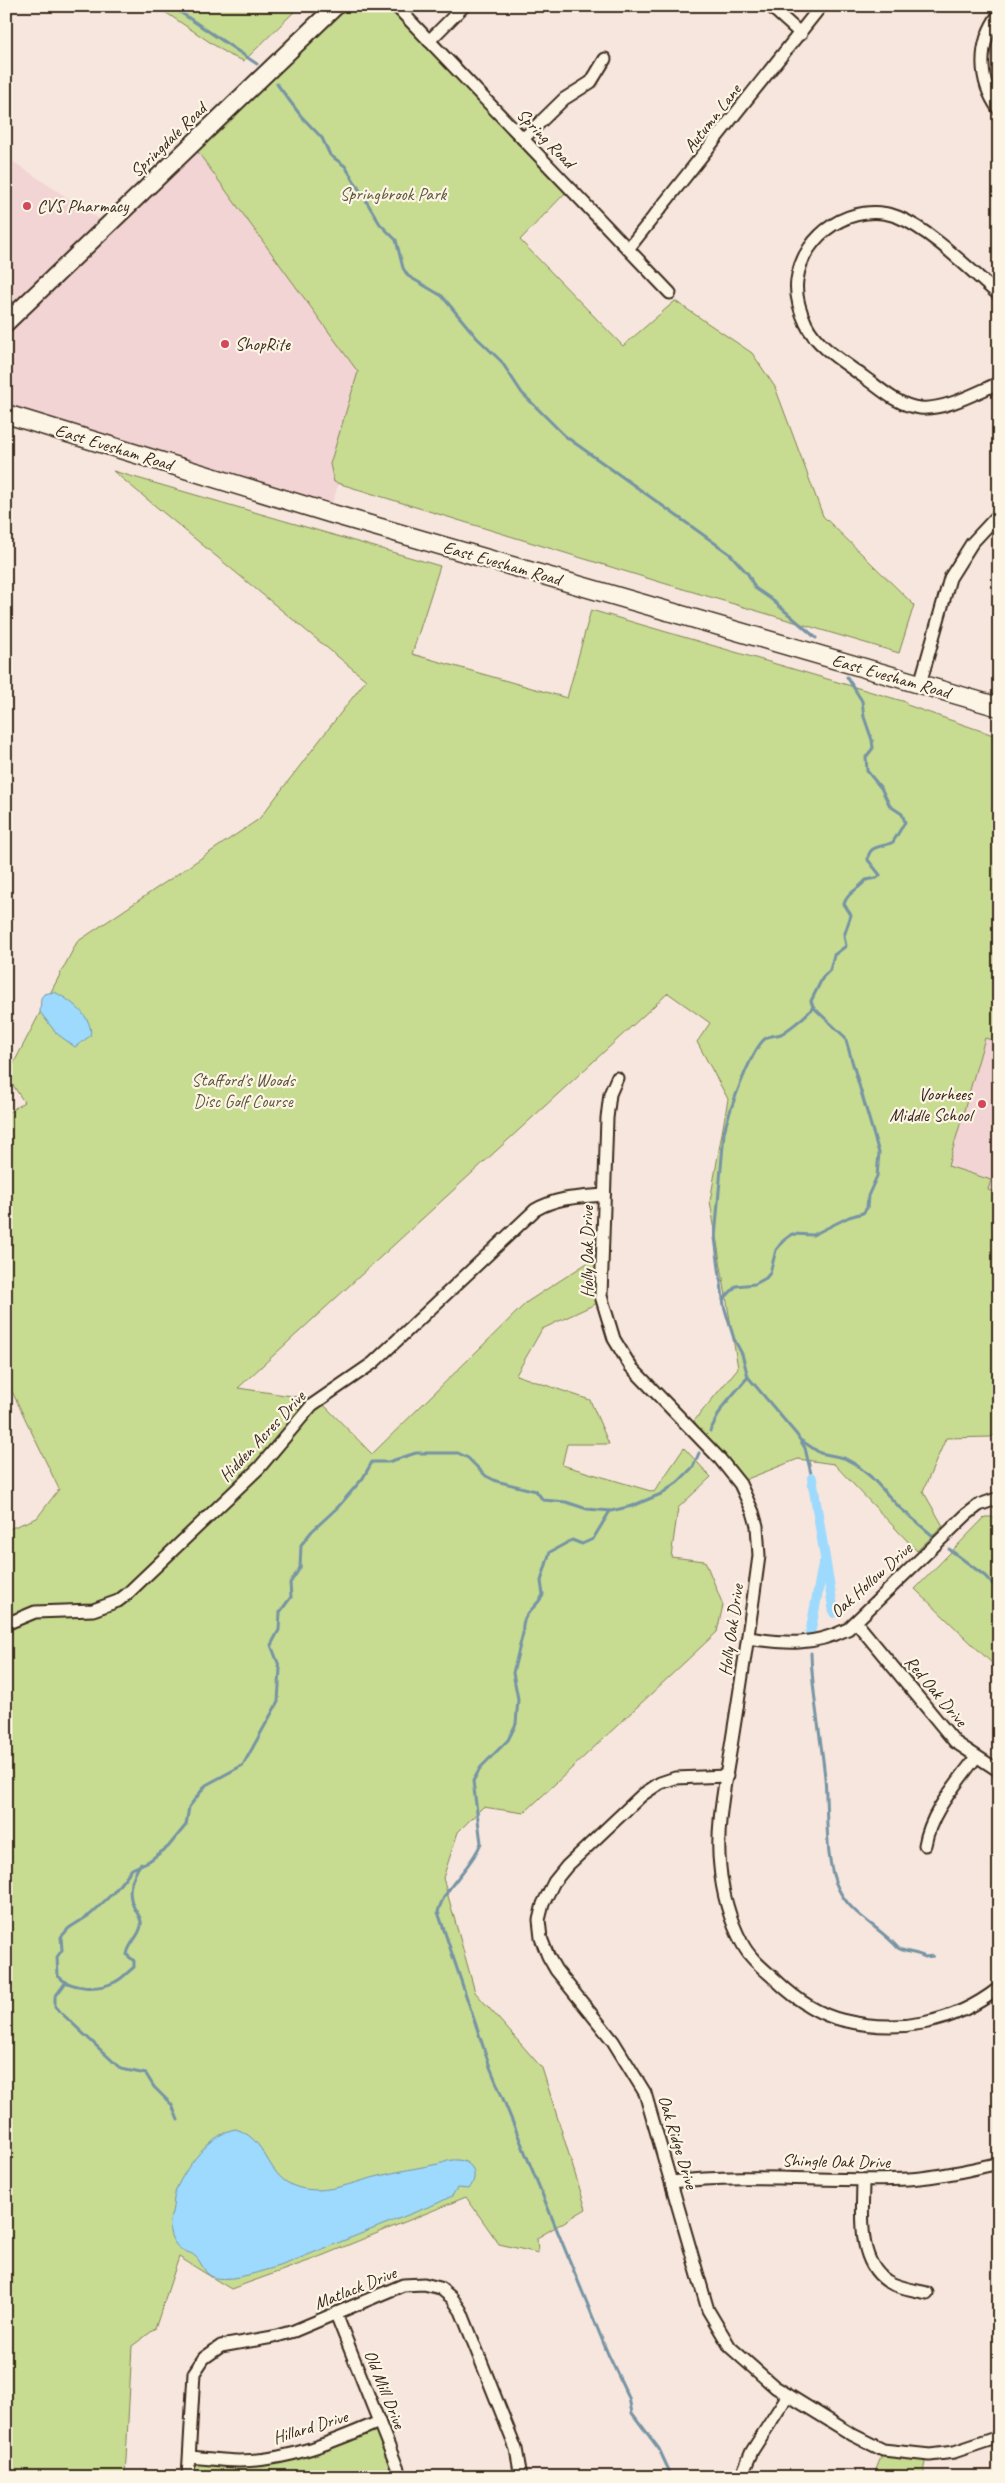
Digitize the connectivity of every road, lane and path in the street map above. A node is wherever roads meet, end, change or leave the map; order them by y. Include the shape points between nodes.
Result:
1 (336, 6) edge
2 (350, 6) edge
3 (396, 6) edge
4 (464, 6) edge
5 (770, 6) edge
6 (822, 6) edge
7 (999, 14) edge
8 (801, 34) junction
9 (430, 41) junction
10 (288, 53) junction
11 (605, 59) dead end
12 (999, 110) edge
13 (523, 139) junction
14 (628, 249) junction
15 (670, 293) dead end
16 (999, 295) edge
17 (6, 323) edge
18 (999, 383) edge
19 (6, 414) edge
20 (999, 514) edge
21 (920, 684) junction
22 (999, 707) edge
23 (617, 1078) dead end
24 (604, 1195) junction
25 (999, 1498) edge
26 (856, 1622) junction
27 (6, 1624) edge
28 (748, 1638) junction
29 (976, 1757) junction
30 (999, 1771) edge
31 (726, 1776) junction
32 (925, 1846) dead end
33 (999, 1988) edge
34 (999, 2163) edge
35 (862, 2180) junction
36 (672, 2182) junction
37 (927, 2293) dead end
38 (336, 2314) junction
39 (788, 2395) junction
40 (379, 2422) junction
41 (999, 2437) edge
42 (190, 2457) junction
43 (188, 2477) edge
44 (402, 2477) edge
45 (521, 2477) edge
46 (741, 2477) edge

1 - 10 main road, Springdale Road
2 - 10 main road via 305,48
3 - 9 street, Spring Road
4 - 9 street
5 - 8 street
6 - 8 street, Autumn Lane
7 - 12 street via 983,53 982,76 990,98
8 - 14 street, Autumn Lane
9 - 13 street, Spring Road
10 - 17 main road, Springdale Road
11 - 13 street via 591,82 564,98
13 - 14 street, Spring Road
14 - 15 street, Spring Road
16 - 18 street via 911,223 881,213 845,217 828,227 804,258 797,281 799,308 813,335 892,397 920,408 941,406
19 - 21 main road, East Evesham Road via 329,513
20 - 21 street via 972,543 950,578
21 - 22 main road, East Evesham Road
23 - 24 street, Holly Oak Drive via 610,1094 607,1118
24 - 27 street, Hidden Acres Drive via 563,1198 535,1210 373,1364 312,1405 259,1468 122,1597 93,1610 35,1612
24 - 28 street, Holly Oak Drive via 601,1296 614,1339 631,1367 720,1459 740,1484 753,1512 759,1556
25 - 26 street, Oak Hollow Drive via 979,1505 966,1516
26 - 28 street, Oak Hollow Drive via 830,1637 808,1642 788,1644
26 - 29 street, Red Oak Drive via 939,1724
28 - 31 street, Holly Oak Drive
29 - 30 street, Red Oak Drive
29 - 32 street via 937,1812 928,1829
31 - 33 street, Holly Oak Drive via 719,1846 726,1899 742,1944 804,2004 837,2019 888,2027 935,2021 955,2014
31 - 36 street, Oak Ridge Drive via 675,1778 642,1795 567,1866 554,1882 543,1904 540,1920 542,1938 556,1970 635,2072 645,2093
34 - 35 street, Shingle Oak Drive via 910,2179
35 - 36 street, Shingle Oak Drive via 711,2177
35 - 37 street via 870,2263 888,2282
36 - 39 street, Oak Ridge Drive via 708,2310 730,2347 749,2366
38 - 40 street, Old Mill Drive
38 - 42 street, Matlack Drive via 273,2338 221,2346 204,2358 194,2373
38 - 45 street, Matlack Drive via 404,2285 424,2284 440,2288 452,2298 461,2311 516,2449
39 - 41 street, Oak Ridge Drive via 883,2450 930,2455 954,2452
39 - 46 street via 752,2451
40 - 42 street, Hillard Drive via 333,2442 286,2456 240,2461
40 - 44 street, Old Mill Drive
42 - 43 street, Matlack Drive

